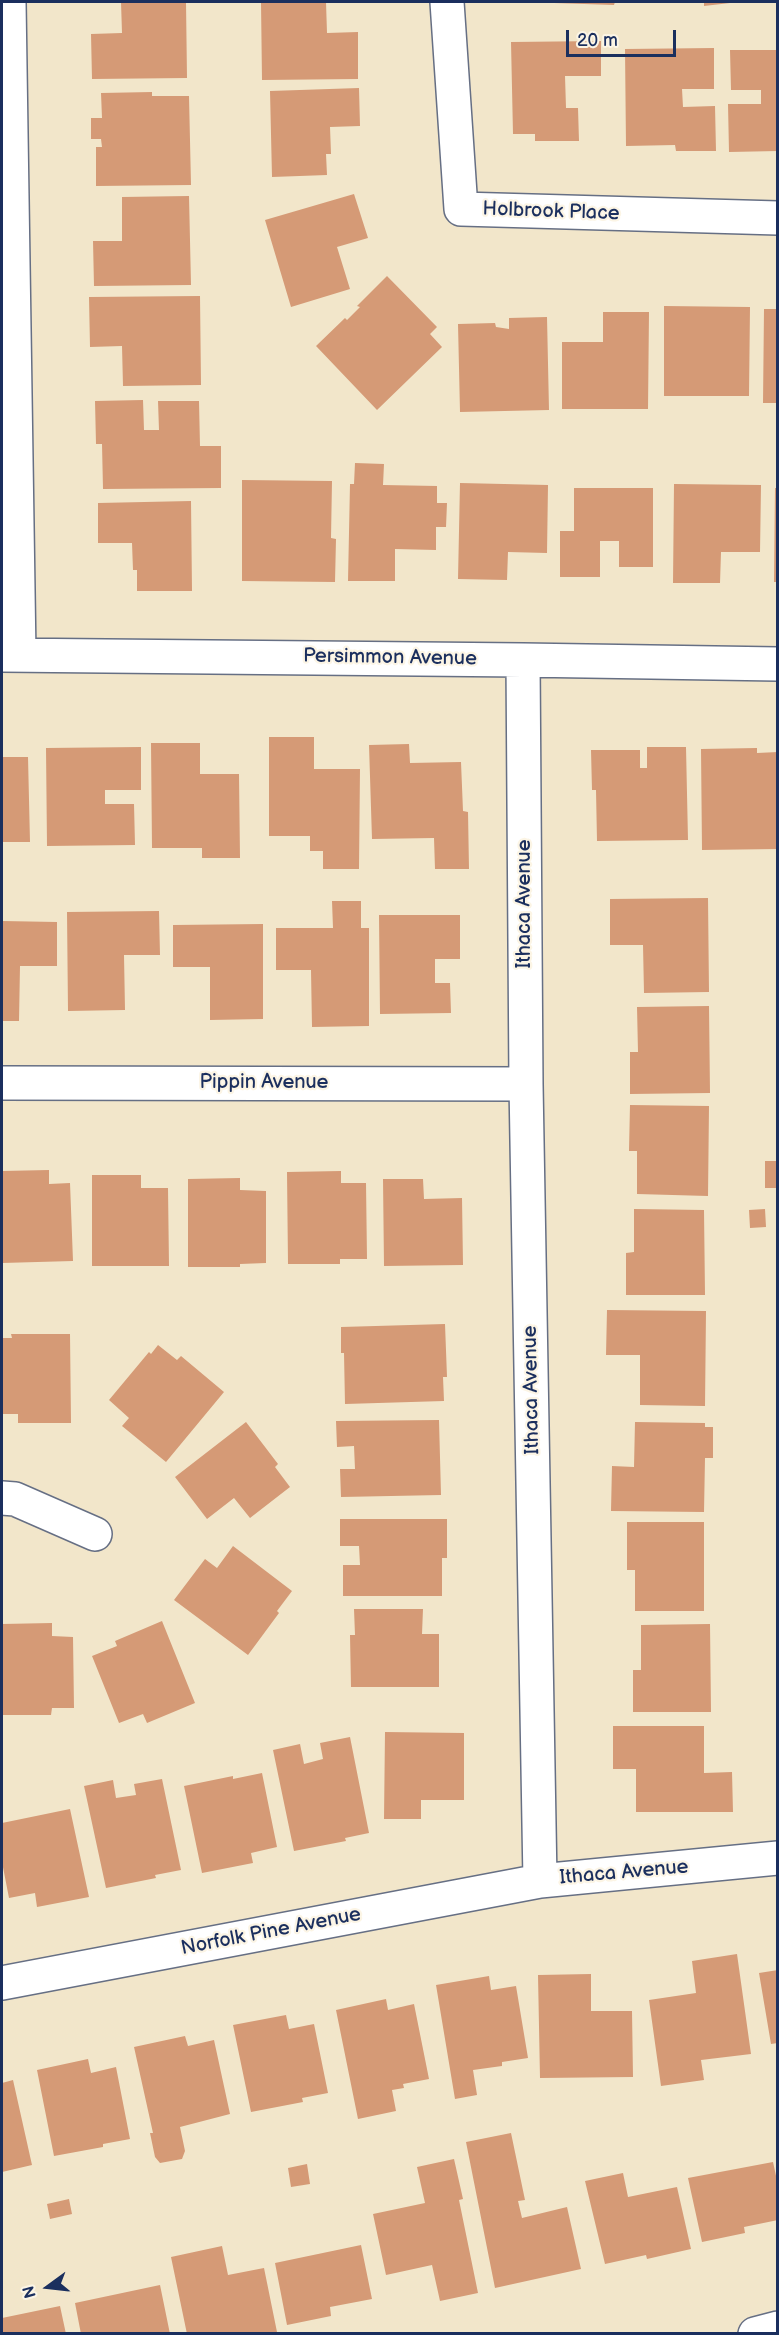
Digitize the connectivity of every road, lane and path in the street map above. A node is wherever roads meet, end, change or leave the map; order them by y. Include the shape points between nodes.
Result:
1 (9, 2) edge
2 (447, 2) edge
3 (777, 218) edge
4 (10, 655) edge
5 (524, 660) junction
6 (777, 664) edge
7 (2, 1083) edge
8 (526, 1084) junction
9 (2, 1498) edge
10 (95, 1533) dead end
11 (777, 1858) edge
12 (540, 1881) junction
13 (2, 1983) edge
14 (777, 2328) edge
15 (755, 2334) edge

1 - 4 street
2 - 3 street, Holbrook Place via 461,209
4 - 5 street, Persimmon Avenue
5 - 6 street, Persimmon Avenue
5 - 8 street, Ithaca Avenue
7 - 8 street, Pippin Avenue
8 - 12 street, Ithaca Avenue
9 - 10 street via 15,1498
11 - 12 street, Ithaca Avenue
12 - 13 street, Norfolk Pine Avenue
14 - 15 street

